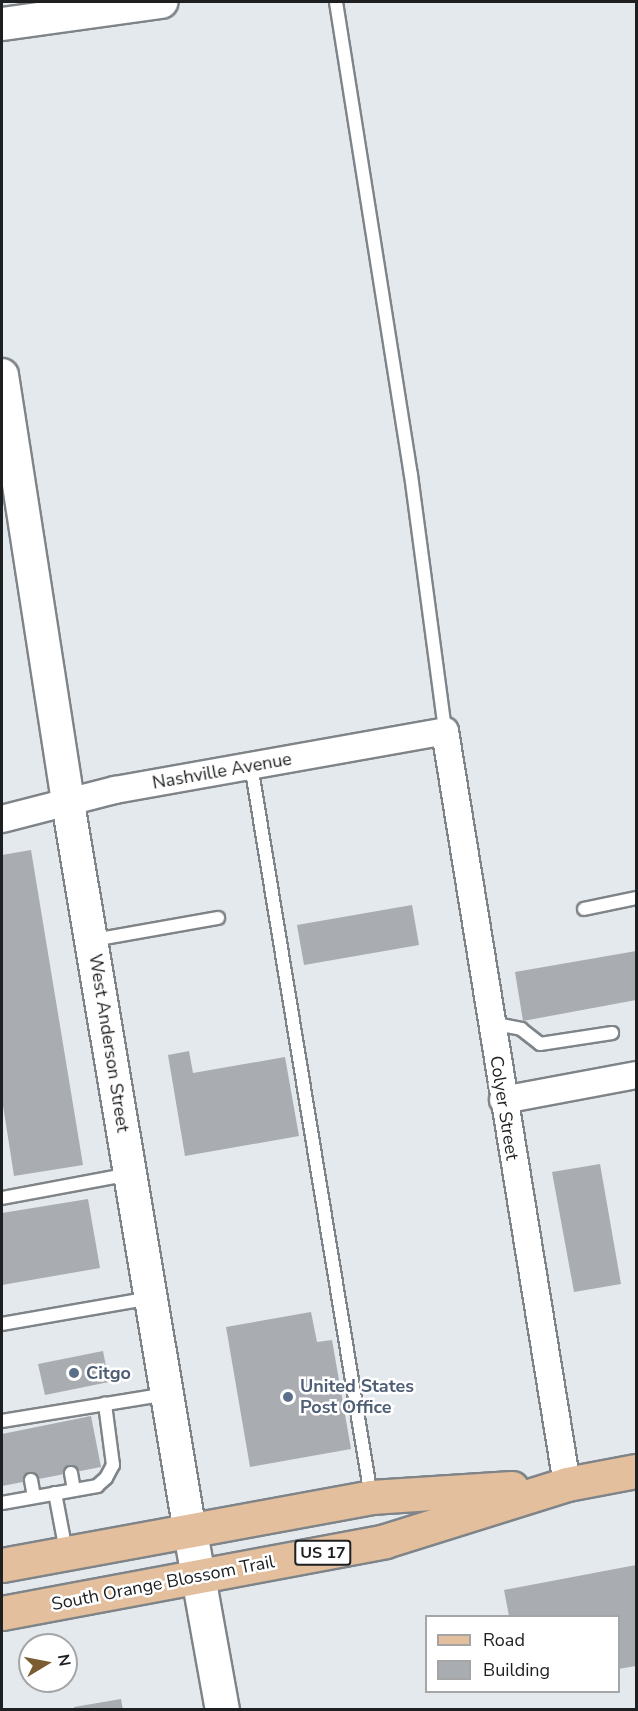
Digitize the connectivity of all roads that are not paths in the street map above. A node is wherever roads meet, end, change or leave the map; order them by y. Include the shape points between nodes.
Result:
1 (161, 2) edge
2 (336, 2) edge
3 (2, 24) edge
4 (2, 375) edge
5 (4, 408) edge
6 (10, 490) edge
7 (445, 731) junction
8 (250, 765) junction
9 (68, 803) junction
10 (2, 819) edge
11 (636, 898) edge
12 (584, 909) dead end
13 (218, 918) dead end
14 (92, 940) junction
15 (491, 1023) junction
16 (612, 1033) dead end
17 (636, 1075) edge
18 (503, 1100) junction
19 (131, 1174) junction
20 (2, 1198) edge
21 (152, 1298) junction
22 (2, 1324) edge
23 (167, 1394) junction
24 (105, 1404) junction
25 (2, 1421) edge
26 (636, 1471) edge
27 (71, 1473) dead end
28 (31, 1480) dead end
29 (567, 1484) junction
30 (74, 1490) junction
31 (55, 1493) junction
32 (34, 1497) junction
33 (372, 1497) junction
34 (2, 1503) edge
35 (190, 1532) junction
36 (66, 1554) junction
37 (2, 1565) edge
38 (199, 1577) junction
39 (2, 1613) edge
40 (222, 1710) edge

1 - 3 street
2 - 7 lane via 411,475
4 - 5 street, West Anderson Street
5 - 6 street, West Anderson Street
6 - 9 street, West Anderson Street
7 - 8 street, Nashville Avenue
7 - 15 street, Colyer Street
8 - 9 street, Nashville Avenue via 115,790
8 - 33 lane
9 - 10 street, Nashville Avenue
9 - 14 street, West Anderson Street
11 - 12 lane
13 - 14 lane
14 - 19 street, West Anderson Street
15 - 16 lane via 521,1029 540,1044
15 - 18 street, Colyer Street
17 - 18 street
18 - 29 street, Colyer Street
19 - 20 lane
19 - 21 street, West Anderson Street
21 - 22 lane
21 - 23 street, West Anderson Street
23 - 24 lane
23 - 35 street, West Anderson Street
24 - 25 lane via 21,1424
24 - 30 lane via 113,1465 97,1486
26 - 29 main road, South Orange Blossom Trail / US 17
27 - 30 lane
28 - 32 lane
29 - 33 main road, South Orange Blossom Trail / US 17
29 - 38 main road, South Orange Blossom Trail / US 17 via 385,1541
30 - 31 lane
31 - 32 lane
31 - 36 lane
32 - 34 lane
33 - 35 main road, South Orange Blossom Trail / US 17
35 - 36 main road, South Orange Blossom Trail / US 17
35 - 38 main road, West Anderson Street
36 - 37 main road, South Orange Blossom Trail / US 17
38 - 39 main road, South Orange Blossom Trail / US 17
38 - 40 main road, West Anderson Street

